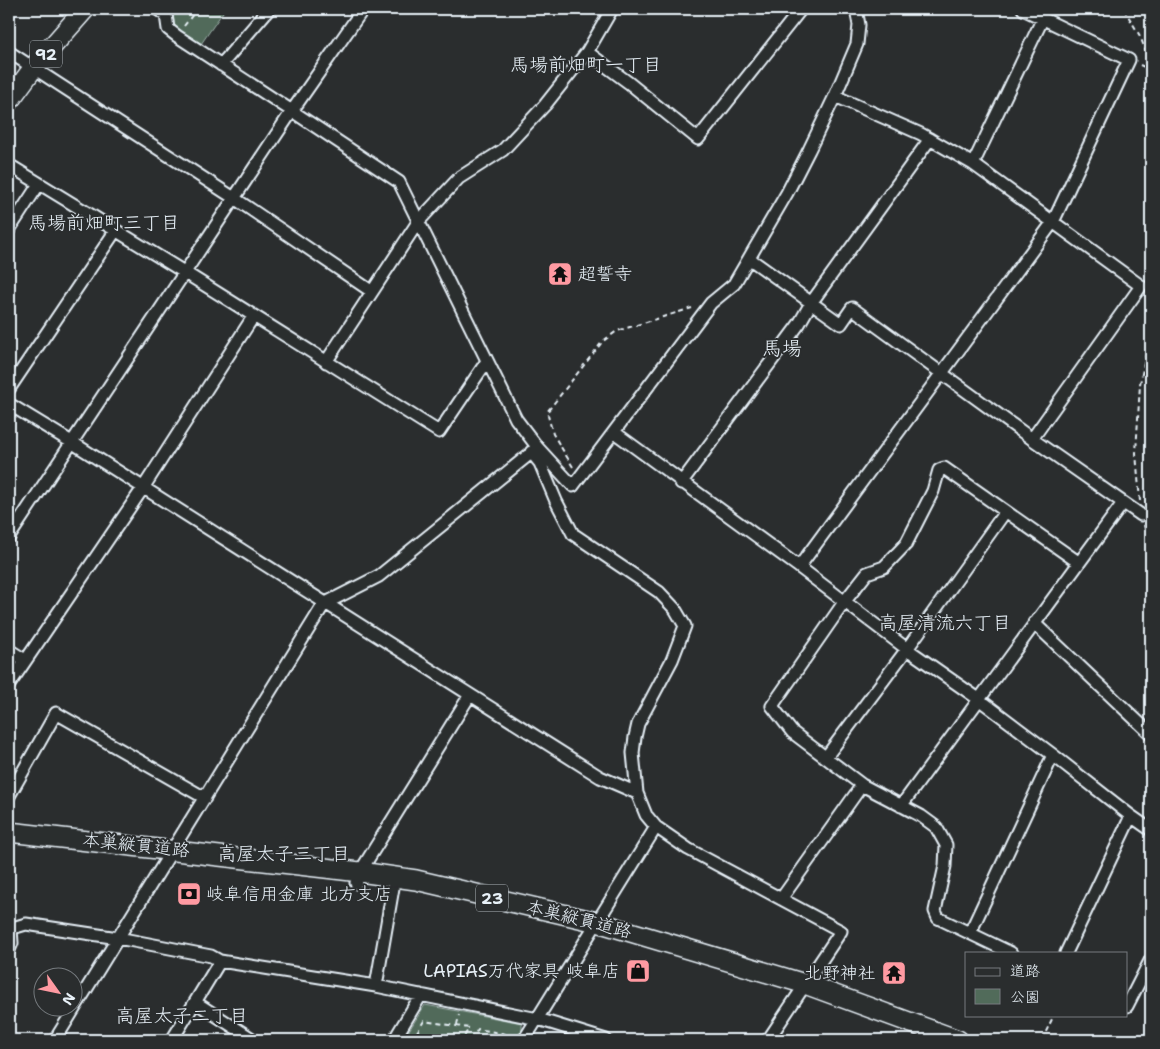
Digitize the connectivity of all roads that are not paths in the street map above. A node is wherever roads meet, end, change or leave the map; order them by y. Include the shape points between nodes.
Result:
1 (85, 9) edge
2 (157, 9) edge
3 (269, 9) edge
4 (363, 9) edge
5 (612, 9) edge
6 (801, 9) edge
7 (856, 9) edge
8 (1022, 9) edge
9 (1043, 18) junction
10 (9, 52) edge
11 (587, 52) junction
12 (220, 64) junction
13 (34, 67) junction
14 (835, 96) junction
15 (9, 101) edge
16 (292, 110) junction
17 (930, 139) junction
18 (973, 164) junction
19 (9, 165) edge
20 (39, 184) junction
21 (234, 198) junction
22 (418, 222) junction
23 (1053, 222) junction
24 (9, 230) edge
25 (116, 230) junction
26 (750, 259) junction
27 (184, 272) junction
28 (372, 291) junction
29 (811, 303) junction
30 (254, 317) junction
31 (487, 361) junction
32 (326, 362) junction
33 (942, 374) junction
34 (9, 389) edge
35 (9, 404) edge
36 (614, 432) junction
37 (1032, 439) junction
38 (73, 443) junction
39 (534, 450) junction
40 (681, 483) junction
41 (143, 488) junction
42 (1122, 503) junction
43 (1005, 512) junction
44 (1141, 515) road end
45 (9, 537) edge
46 (1078, 562) junction
47 (799, 567) junction
48 (845, 602) junction
49 (324, 604) junction
50 (1034, 623) junction
51 (907, 649) junction
52 (9, 650) edge
53 (25, 660) junction
54 (9, 685) edge
55 (470, 695) junction
56 (980, 700) junction
57 (1151, 734) edge
58 (1053, 755) junction
59 (826, 757) junction
60 (862, 785) junction
61 (637, 793) junction
62 (9, 796) edge
63 (205, 798) junction
64 (901, 806) junction
65 (1131, 816) junction
66 (656, 827) junction
67 (1151, 830) edge
68 (9, 832) edge
69 (9, 843) edge
70 (170, 855) junction
71 (358, 877) junction
72 (393, 888) junction
73 (781, 899) junction
74 (594, 927) junction
75 (10, 929) edge
76 (970, 933) junction
77 (118, 938) junction
78 (9, 950) edge
79 (1010, 952) edge
80 (1066, 952) edge
81 (1151, 959) edge
82 (220, 961) junction
83 (376, 986) junction
84 (802, 989) junction
85 (421, 995) junction
86 (195, 1002) junction
87 (1128, 1002) edge
88 (538, 1019) junction
89 (56, 1040) edge
90 (172, 1040) edge
91 (254, 1040) edge
92 (394, 1040) edge
93 (524, 1040) edge
94 (606, 1040) edge
95 (768, 1040) edge
96 (928, 1040) edge
97 (958, 1040) edge

1 - 13 main road, 92
2 - 12 street via 166,15 168,29
3 - 12 street
4 - 16 street
5 - 11 street
6 - 11 street via 698,139
7 - 14 street via 859,25 857,44
8 - 9 street
9 - 18 street
9 - 23 street via 1129,60
10 - 13 street
11 - 22 street via 546,105 503,150 459,178
12 - 16 street
13 - 15 main road, 92
13 - 21 street
14 - 17 street
14 - 26 street via 787,194
16 - 21 street
16 - 22 street via 399,182
17 - 18 street
17 - 29 street
18 - 23 street
19 - 20 street
20 - 24 street
20 - 25 street
21 - 27 street
21 - 28 street
22 - 28 street
22 - 31 street
23 - 33 street
23 - 37 street via 1141,286
25 - 27 street
25 - 34 street
26 - 29 street
26 - 36 street via 734,284 711,302
27 - 30 street
27 - 38 street
28 - 32 street
29 - 33 street via 841,324 852,308
29 - 40 street via 799,324
30 - 32 street
30 - 41 street
31 - 32 street via 439,432
31 - 39 street
33 - 37 street
33 - 47 street
35 - 38 street
36 - 39 street via 573,486
36 - 40 street
37 - 42 street
38 - 41 street
38 - 45 street
39 - 49 street via 379,576
39 - 61 street via 573,534 658,592 685,626 672,660 638,724 633,753
40 - 47 street
41 - 49 street
41 - 53 street
42 - 44 street
42 - 46 street
43 - 46 street
43 - 48 street via 944,468 939,470 933,491 906,544 884,567 867,573
43 - 51 street
46 - 50 street
47 - 48 street
48 - 51 street
48 - 59 street via 772,706 792,732
49 - 55 street
49 - 63 street
50 - 56 street
50 - 57 street
51 - 56 street
51 - 59 street
52 - 53 street
53 - 54 street
55 - 61 street via 600,777
55 - 71 street
56 - 58 street
56 - 64 street
58 - 65 street
58 - 76 street
59 - 60 street
60 - 64 street
60 - 73 street
61 - 66 street via 646,815
62 - 63 street via 56,713
63 - 70 street
64 - 76 street via 936,827 946,845 935,911 938,918
65 - 67 street
65 - 80 street
66 - 73 street
66 - 74 street
68 - 70 main road, 本巣縦貫道路 / 23
69 - 70 main road, 本巣縦貫道路 / 23
70 - 71 main road, 本巣縦貫道路 / 23
70 - 77 street
71 - 72 main road, 本巣縦貫道路 / 23
71 - 74 main road, 本巣縦貫道路 / 23 via 416,880
72 - 74 main road, 本巣縦貫道路 / 23
72 - 83 street
73 - 84 street via 841,931
74 - 84 main road, 本巣縦貫道路 / 23
74 - 88 street
75 - 77 street via 26,924
75 - 78 street via 12,944
76 - 79 street
77 - 82 street via 211,956
77 - 89 street
81 - 87 street
82 - 83 street
82 - 86 street
83 - 85 street
84 - 95 street
84 - 96 main road, 本巣縦貫道路 / 23
84 - 97 main road, 本巣縦貫道路 / 23
85 - 88 street
85 - 92 street
86 - 90 street
86 - 91 street
88 - 93 street
88 - 94 street

